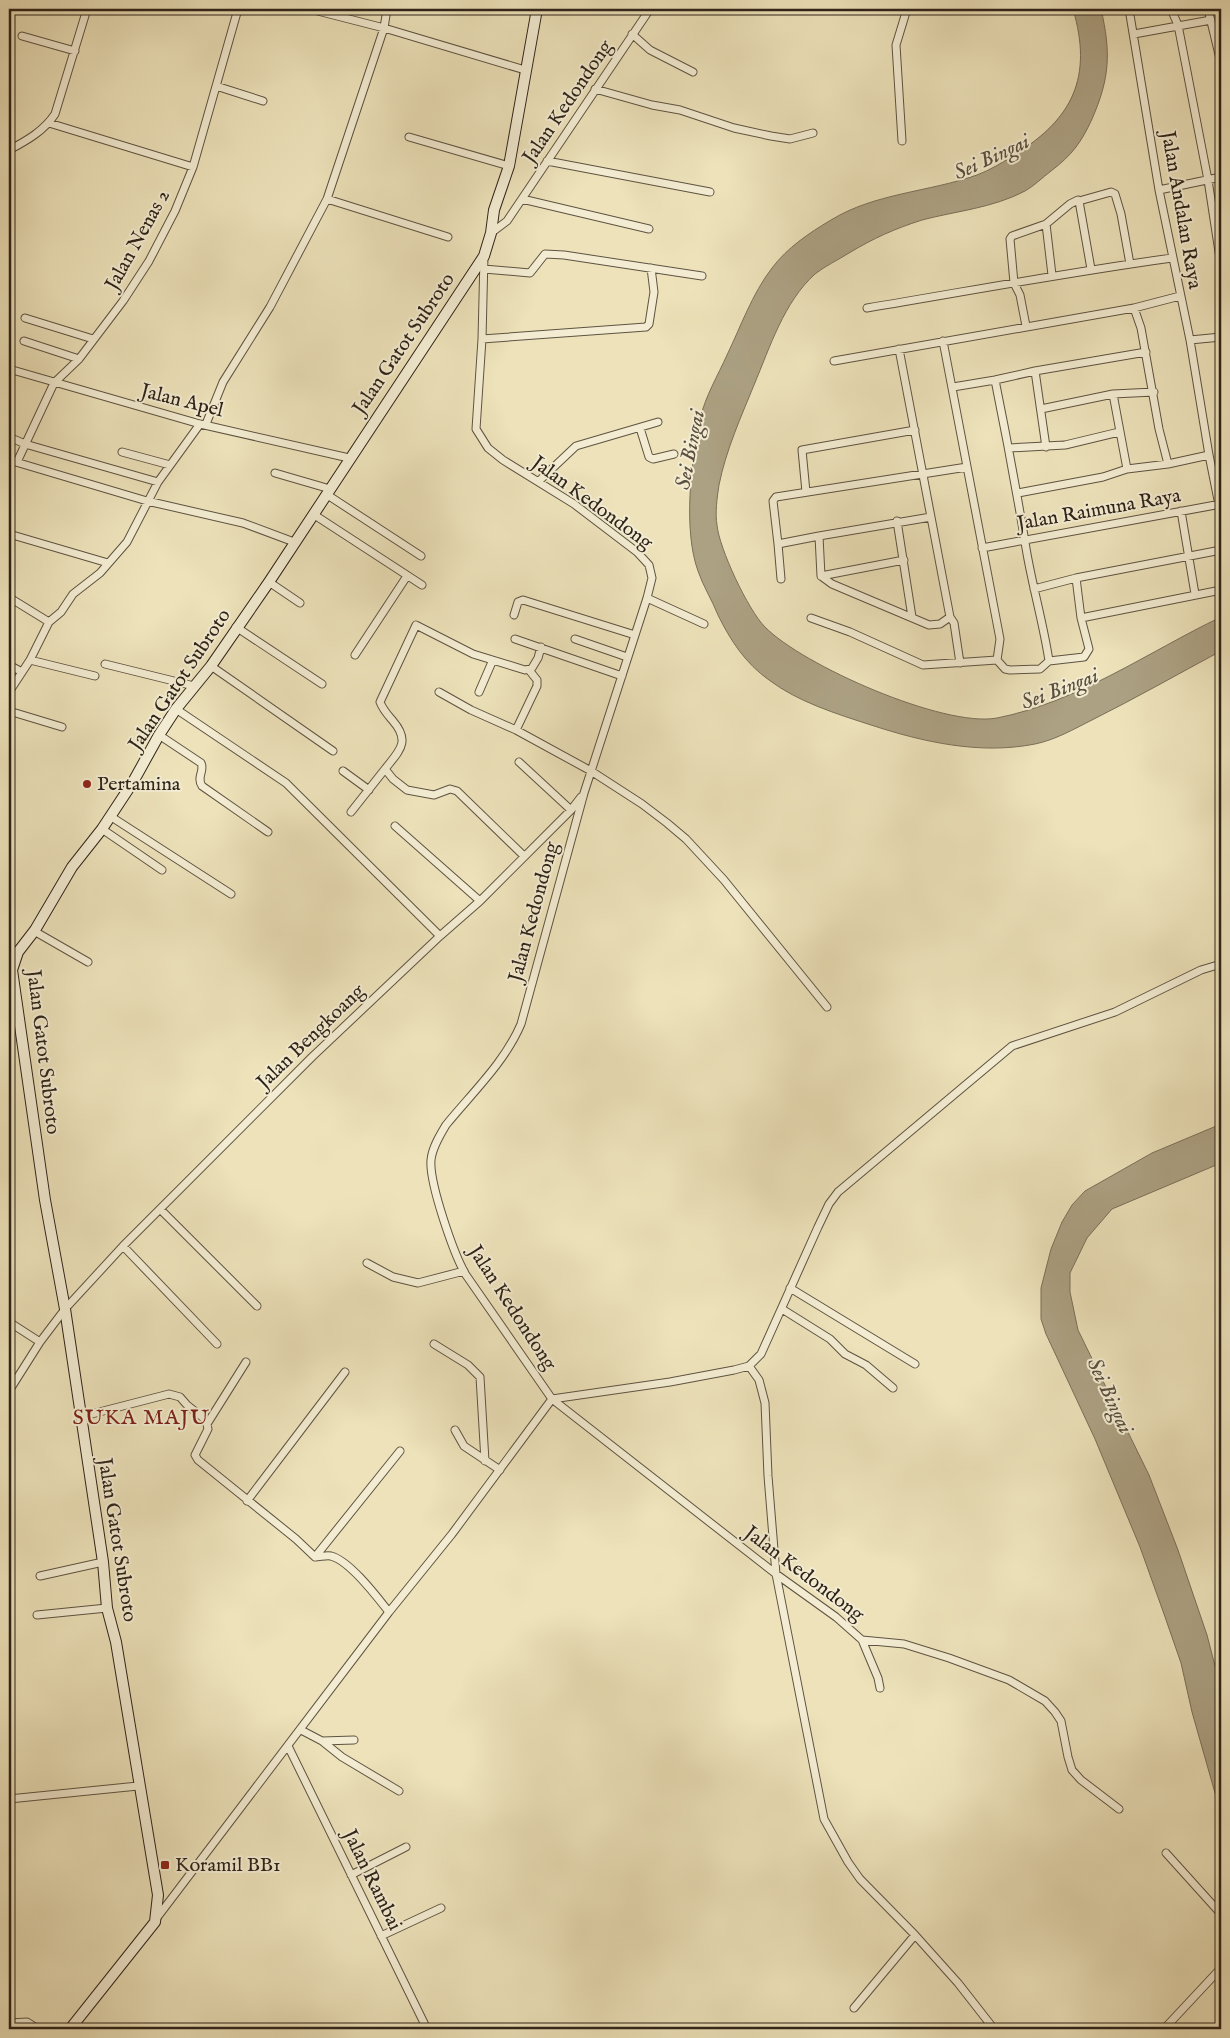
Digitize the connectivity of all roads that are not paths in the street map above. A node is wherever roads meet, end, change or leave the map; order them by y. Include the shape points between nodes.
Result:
1 (87, 9) edge
2 (238, 9) edge
3 (310, 9) edge
4 (387, 9) edge
5 (538, 9) edge
6 (650, 9) edge
7 (907, 9) edge
8 (1129, 9) edge
9 (1171, 9) edge
10 (1208, 9) edge
11 (1210, 20) junction
12 (1178, 25) junction
13 (384, 28) junction
14 (632, 34) junction
15 (1134, 34) junction
16 (22, 36) dead end
17 (75, 51) junction
18 (1221, 63) edge
19 (525, 70) junction
20 (693, 72) dead end
21 (216, 86) junction
22 (595, 89) junction
23 (263, 101) dead end
24 (49, 123) junction
25 (813, 133) dead end
26 (410, 137) dead end
27 (902, 141) dead end
28 (9, 150) edge
29 (547, 161) junction
30 (508, 166) junction
31 (193, 167) junction
32 (1221, 177) edge
33 (1208, 180) junction
34 (1159, 190) junction
35 (710, 192) dead end
36 (327, 199) junction
37 (522, 199) junction
38 (1079, 201) junction
39 (1046, 224) junction
40 (649, 229) dead end
41 (491, 233) junction
42 (448, 237) dead end
43 (484, 256) junction
44 (1172, 258) junction
45 (1130, 264) junction
46 (1221, 265) edge
47 (651, 268) junction
48 (484, 269) junction
49 (1091, 269) junction
50 (1052, 275) junction
51 (702, 276) dead end
52 (1014, 283) junction
53 (1180, 296) junction
54 (867, 308) dead end
55 (1134, 308) junction
56 (25, 318) dead end
57 (1026, 326) junction
58 (1221, 337) edge
59 (93, 339) junction
60 (482, 339) junction
61 (1190, 340) junction
62 (24, 341) dead end
63 (943, 341) junction
64 (899, 349) junction
65 (1146, 352) junction
66 (79, 359) junction
67 (834, 361) dead end
68 (9, 370) edge
69 (1035, 371) junction
70 (995, 380) junction
71 (54, 383) junction
72 (953, 387) junction
73 (1154, 392) junction
74 (1113, 394) junction
75 (1041, 410) junction
76 (658, 422) dead end
77 (203, 424) junction
78 (640, 428) junction
79 (915, 430) junction
80 (1120, 432) junction
81 (9, 436) edge
82 (25, 444) junction
83 (1046, 447) junction
84 (1009, 448) junction
85 (122, 452) dead end
86 (674, 454) dead end
87 (1209, 455) junction
88 (349, 458) junction
89 (9, 460) edge
90 (17, 462) junction
91 (1168, 464) junction
92 (170, 465) junction
93 (967, 467) junction
94 (1126, 470) junction
95 (275, 473) dead end
96 (924, 475) junction
97 (539, 481) junction
98 (158, 482) junction
99 (328, 492) junction
100 (806, 492) junction
101 (1018, 493) junction
102 (147, 501) junction
103 (1220, 504) edge
104 (1181, 511) junction
105 (313, 514) junction
106 (931, 517) junction
107 (897, 521) junction
108 (9, 534) edge
109 (819, 536) junction
110 (1024, 540) junction
111 (294, 542) junction
112 (778, 544) junction
113 (982, 548) junction
114 (1221, 550) edge
115 (421, 556) dead end
116 (1188, 556) junction
117 (904, 560) junction
118 (108, 564) junction
119 (407, 576) junction
120 (821, 576) junction
121 (1076, 578) junction
122 (781, 579) dead end
123 (269, 582) junction
124 (422, 585) dead end
125 (1034, 589) junction
126 (1221, 590) edge
127 (1195, 594) junction
128 (10, 598) edge
129 (647, 598) junction
130 (300, 603) dead end
131 (514, 615) dead end
132 (912, 617) junction
133 (950, 617) junction
134 (811, 618) dead end
135 (1081, 618) junction
136 (49, 622) junction
137 (704, 624) dead end
138 (236, 627) junction
139 (634, 635) junction
140 (515, 638) dead end
141 (576, 639) dead end
142 (541, 647) junction
143 (355, 655) dead end
144 (627, 657) junction
145 (30, 660) junction
146 (997, 660) junction
147 (1049, 661) junction
148 (492, 662) junction
149 (960, 663) junction
150 (105, 664) dead end
151 (9, 665) edge
152 (211, 666) junction
153 (529, 670) junction
154 (22, 672) junction
155 (95, 676) dead end
156 (622, 676) junction
157 (322, 684) dead end
158 (194, 686) junction
159 (9, 692) edge
160 (439, 692) dead end
161 (480, 692) dead end
162 (176, 709) junction
163 (9, 711) edge
164 (62, 727) dead end
165 (516, 730) junction
166 (159, 735) junction
167 (333, 751) dead end
168 (519, 762) dead end
169 (385, 769) junction
170 (343, 771) dead end
171 (591, 771) junction
172 (370, 790) junction
173 (584, 793) junction
174 (571, 810) junction
175 (351, 812) dead end
176 (110, 816) junction
177 (395, 826) dead end
178 (102, 829) junction
179 (268, 832) dead end
180 (524, 856) junction
181 (162, 870) dead end
182 (231, 894) dead end
183 (480, 901) junction
184 (34, 931) junction
185 (440, 936) junction
186 (88, 962) dead end
187 (1221, 964) edge
188 (827, 1007) dead end
189 (160, 1209) junction
190 (123, 1246) junction
191 (367, 1263) dead end
192 (464, 1271) junction
193 (790, 1288) junction
194 (257, 1306) dead end
195 (782, 1308) junction
196 (64, 1309) junction
197 (9, 1322) edge
198 (40, 1342) junction
199 (217, 1344) dead end
200 (434, 1344) dead end
201 (246, 1362) dead end
202 (915, 1364) dead end
203 (749, 1366) junction
204 (345, 1372) dead end
205 (893, 1388) dead end
206 (9, 1391) edge
207 (552, 1399) junction
208 (80, 1417) junction
209 (207, 1424) junction
210 (455, 1430) dead end
211 (400, 1451) dead end
212 (485, 1461) junction
213 (500, 1470) junction
214 (248, 1500) junction
215 (315, 1557) junction
216 (103, 1562) junction
217 (776, 1574) junction
218 (40, 1576) dead end
219 (107, 1608) junction
220 (389, 1612) junction
221 (37, 1615) dead end
222 (862, 1640) junction
223 (880, 1688) dead end
224 (301, 1730) junction
225 (354, 1740) dead end
226 (322, 1741) junction
227 (288, 1746) junction
228 (138, 1786) junction
229 (399, 1791) dead end
230 (9, 1799) edge
231 (1119, 1809) dead end
232 (406, 1847) dead end
233 (1166, 1853) dead end
234 (351, 1875) junction
235 (441, 1908) dead end
236 (1221, 1914) edge
237 (155, 1922) junction
238 (915, 1935) junction
239 (381, 1936) junction
240 (1221, 1968) edge
241 (854, 2008) dead end
242 (9, 2023) edge
243 (38, 2029) edge
244 (70, 2029) edge
245 (426, 2029) edge
246 (994, 2029) edge
247 (1164, 2029) edge

1 - 17 street
2 - 21 street, Jalan Nenas 2
3 - 13 street
4 - 13 street
5 - 19 main road, Jalan Gatot Subroto
6 - 14 street, Jalan Kedondong
7 - 27 street via 896,45
8 - 15 street, Jalan Andalan Raya
9 - 12 street
10 - 11 street
11 - 12 street
11 - 18 street
12 - 15 street
12 - 33 street
13 - 19 street
13 - 36 street
14 - 20 street via 650,50
14 - 22 street, Jalan Kedondong
15 - 34 street, Jalan Andalan Raya
16 - 17 street
17 - 24 street via 55,114
19 - 30 main road, Jalan Gatot Subroto
21 - 23 street
21 - 31 street, Jalan Nenas 2
22 - 25 street via 771,136 790,139
22 - 29 street, Jalan Kedondong
24 - 28 street
24 - 31 street
26 - 30 street
29 - 35 street
29 - 37 street, Jalan Kedondong
30 - 41 main road, Jalan Gatot Subroto via 494,210
31 - 59 street, Jalan Nenas 2 via 149,261
32 - 33 street
33 - 34 street
33 - 46 street
34 - 44 street, Jalan Andalan Raya
36 - 42 street
36 - 77 street via 270,307 223,382
37 - 40 street
37 - 41 street, Jalan Kedondong via 507,221
38 - 39 street via 1070,204
38 - 45 street via 1111,192 1115,194
38 - 49 street
39 - 50 street
39 - 52 street via 1010,239
41 - 43 main road, Jalan Gatot Subroto
43 - 48 street, Jalan Kedondong
43 - 88 main road, Jalan Gatot Subroto
44 - 45 street
44 - 53 street, Jalan Andalan Raya
45 - 49 street
47 - 48 street via 545,254 530,273
47 - 51 street
47 - 60 street via 654,292 646,327
48 - 60 street, Jalan Kedondong
49 - 50 street
50 - 52 street
52 - 54 street
52 - 57 street via 1020,295
53 - 55 street
53 - 61 street, Jalan Andalan Raya
55 - 57 street
55 - 65 street
56 - 59 street
57 - 63 street
58 - 61 street
59 - 66 street, Jalan Nenas 2
60 - 97 street, Jalan Kedondong via 476,429 488,448
61 - 87 street, Jalan Andalan Raya
62 - 66 street
63 - 64 street
63 - 72 street
64 - 67 street
64 - 79 street
65 - 69 street
65 - 73 street
66 - 71 street, Jalan Nenas 2
68 - 71 street, Jalan Apel
69 - 70 street
69 - 75 street
70 - 72 street
70 - 84 street
71 - 77 street, Jalan Apel
71 - 82 street, Jalan Nenas 2
72 - 93 street
73 - 74 street
73 - 91 street
74 - 75 street
74 - 80 street
75 - 83 street
76 - 78 street
77 - 88 street, Jalan Apel
77 - 92 street
78 - 86 street via 649,457
78 - 97 street via 576,446
79 - 96 street
79 - 100 street via 802,450
80 - 83 street
80 - 94 street
81 - 82 street
82 - 90 street, Jalan Nenas 2
82 - 98 street
83 - 84 street
84 - 101 street
85 - 92 street
87 - 91 street
87 - 103 street, Jalan Andalan Raya
88 - 99 main road, Jalan Gatot Subroto
89 - 90 street
90 - 102 street
91 - 94 street
92 - 98 street
93 - 96 street
93 - 113 street
94 - 101 street via 1103,478
95 - 99 street
96 - 100 street
96 - 106 street
97 - 129 street, Jalan Kedondong via 637,552 649,565 652,578
98 - 102 street
99 - 105 main road, Jalan Gatot Subroto
99 - 115 street
100 - 112 street via 774,499
101 - 110 street
102 - 111 street via 243,523
102 - 118 street via 127,542
103 - 104 street, Jalan Raimuna Raya
104 - 110 street, Jalan Raimuna Raya
104 - 116 street
105 - 111 main road, Jalan Gatot Subroto
105 - 119 street
106 - 107 street
106 - 133 street
107 - 109 street
107 - 117 street
108 - 118 street
109 - 112 street
109 - 120 street
110 - 113 street, Jalan Raimuna Raya
110 - 125 street
111 - 123 main road, Jalan Gatot Subroto
112 - 122 street
113 - 146 street via 1000,639
114 - 116 street
116 - 121 street
116 - 127 street
117 - 120 street
117 - 132 street
118 - 136 street via 73,594 61,612
119 - 124 street
119 - 143 street
120 - 132 street via 839,587
121 - 125 street
121 - 135 street
123 - 130 street
123 - 138 main road, Jalan Gatot Subroto
125 - 147 street
126 - 127 street
127 - 135 street
128 - 136 street
129 - 137 street
129 - 139 street, Jalan Kedondong
131 - 139 street via 518,602 523,600
132 - 133 street via 929,625 940,624
133 - 149 street via 954,623
134 - 149 street via 923,665
135 - 147 street via 1087,653 1084,657
136 - 145 street
138 - 152 main road, Jalan Gatot Subroto
138 - 157 street
139 - 144 street, Jalan Kedondong
140 - 142 street
141 - 144 street
142 - 153 street
142 - 156 street
144 - 156 street, Jalan Kedondong
145 - 154 street
145 - 155 street
146 - 147 street via 1005,669 1016,671 1040,669
146 - 149 street
148 - 153 street
148 - 161 street
148 - 169 street via 416,624 380,702 403,737 398,752
150 - 158 street
151 - 154 street
152 - 158 main road, Jalan Gatot Subroto
152 - 167 street
153 - 165 street via 537,680 537,686
154 - 159 street
156 - 171 street, Jalan Kedondong
158 - 162 main road, Jalan Gatot Subroto
160 - 165 street
162 - 166 main road, Jalan Gatot Subroto
162 - 185 street via 286,783
163 - 164 street
165 - 171 street
166 - 176 main road, Jalan Gatot Subroto
166 - 179 street via 201,763 199,778 202,786
168 - 174 street
169 - 172 street
169 - 180 street via 407,790 434,795 457,791
170 - 172 street
171 - 173 street, Jalan Kedondong
171 - 188 street via 642,804 686,839 730,886
172 - 175 street
173 - 174 street, Jalan Bengkoang
173 - 192 street, Jalan Kedondong via 514,1041 446,1124 431,1160 434,1188 456,1258
174 - 180 street, Jalan Bengkoang
176 - 178 main road, Jalan Gatot Subroto
176 - 182 street
177 - 183 street
178 - 181 street
178 - 184 main road, Jalan Gatot Subroto via 72,867
180 - 183 street, Jalan Bengkoang
183 - 185 street, Jalan Bengkoang
184 - 186 street
184 - 196 main road, Jalan Gatot Subroto via 18,952 12,970
185 - 189 street, Jalan Bengkoang via 312,1057
187 - 193 street via 1201,970 1115,1012 1012,1046 838,1192 829,1204
189 - 190 street, Jalan Bengkoang
189 - 194 street
190 - 196 street, Jalan Bengkoang
190 - 199 street
191 - 192 street via 393,1277 418,1283
192 - 207 street, Jalan Kedondong
193 - 195 street
193 - 202 street
195 - 203 street via 761,1354
195 - 205 street via 845,1354 866,1365
196 - 198 street, Jalan Bengkoang
196 - 208 main road, Jalan Gatot Subroto
197 - 198 street
198 - 206 street, Jalan Bengkoang
200 - 212 street via 468,1365 480,1377
201 - 209 street
203 - 207 street via 670,1382
203 - 217 street via 759,1380 765,1403
204 - 214 street
207 - 213 street
207 - 217 street, Jalan Kedondong
208 - 209 street via 172,1394 180,1397
208 - 216 main road, Jalan Gatot Subroto
209 - 214 street via 208,1429 195,1455
210 - 212 street via 464,1446
211 - 215 street
212 - 213 street
213 - 220 street
214 - 215 street
215 - 220 street via 330,1556 352,1570
216 - 218 street
216 - 219 main road, Jalan Gatot Subroto
217 - 222 street, Jalan Kedondong
217 - 238 street via 824,1819 860,1879
219 - 221 street
219 - 228 main road, Jalan Gatot Subroto via 116,1642
220 - 224 street
222 - 223 street
222 - 231 street, Jalan Kedondong via 904,1644 930,1652 997,1675 1036,1695 1056,1712 1061,1721 1072,1770
224 - 226 street
224 - 227 street
225 - 226 street
226 - 229 street via 342,1757
227 - 234 street, Jalan Rambai
227 - 237 street
228 - 230 street
228 - 237 main road, Jalan Gatot Subroto via 156,1878
232 - 234 street
233 - 236 street
234 - 239 street, Jalan Rambai
235 - 239 street
237 - 244 main road
238 - 241 street
238 - 246 street
239 - 245 street, Jalan Rambai
240 - 247 street
242 - 243 street via 27,2022

